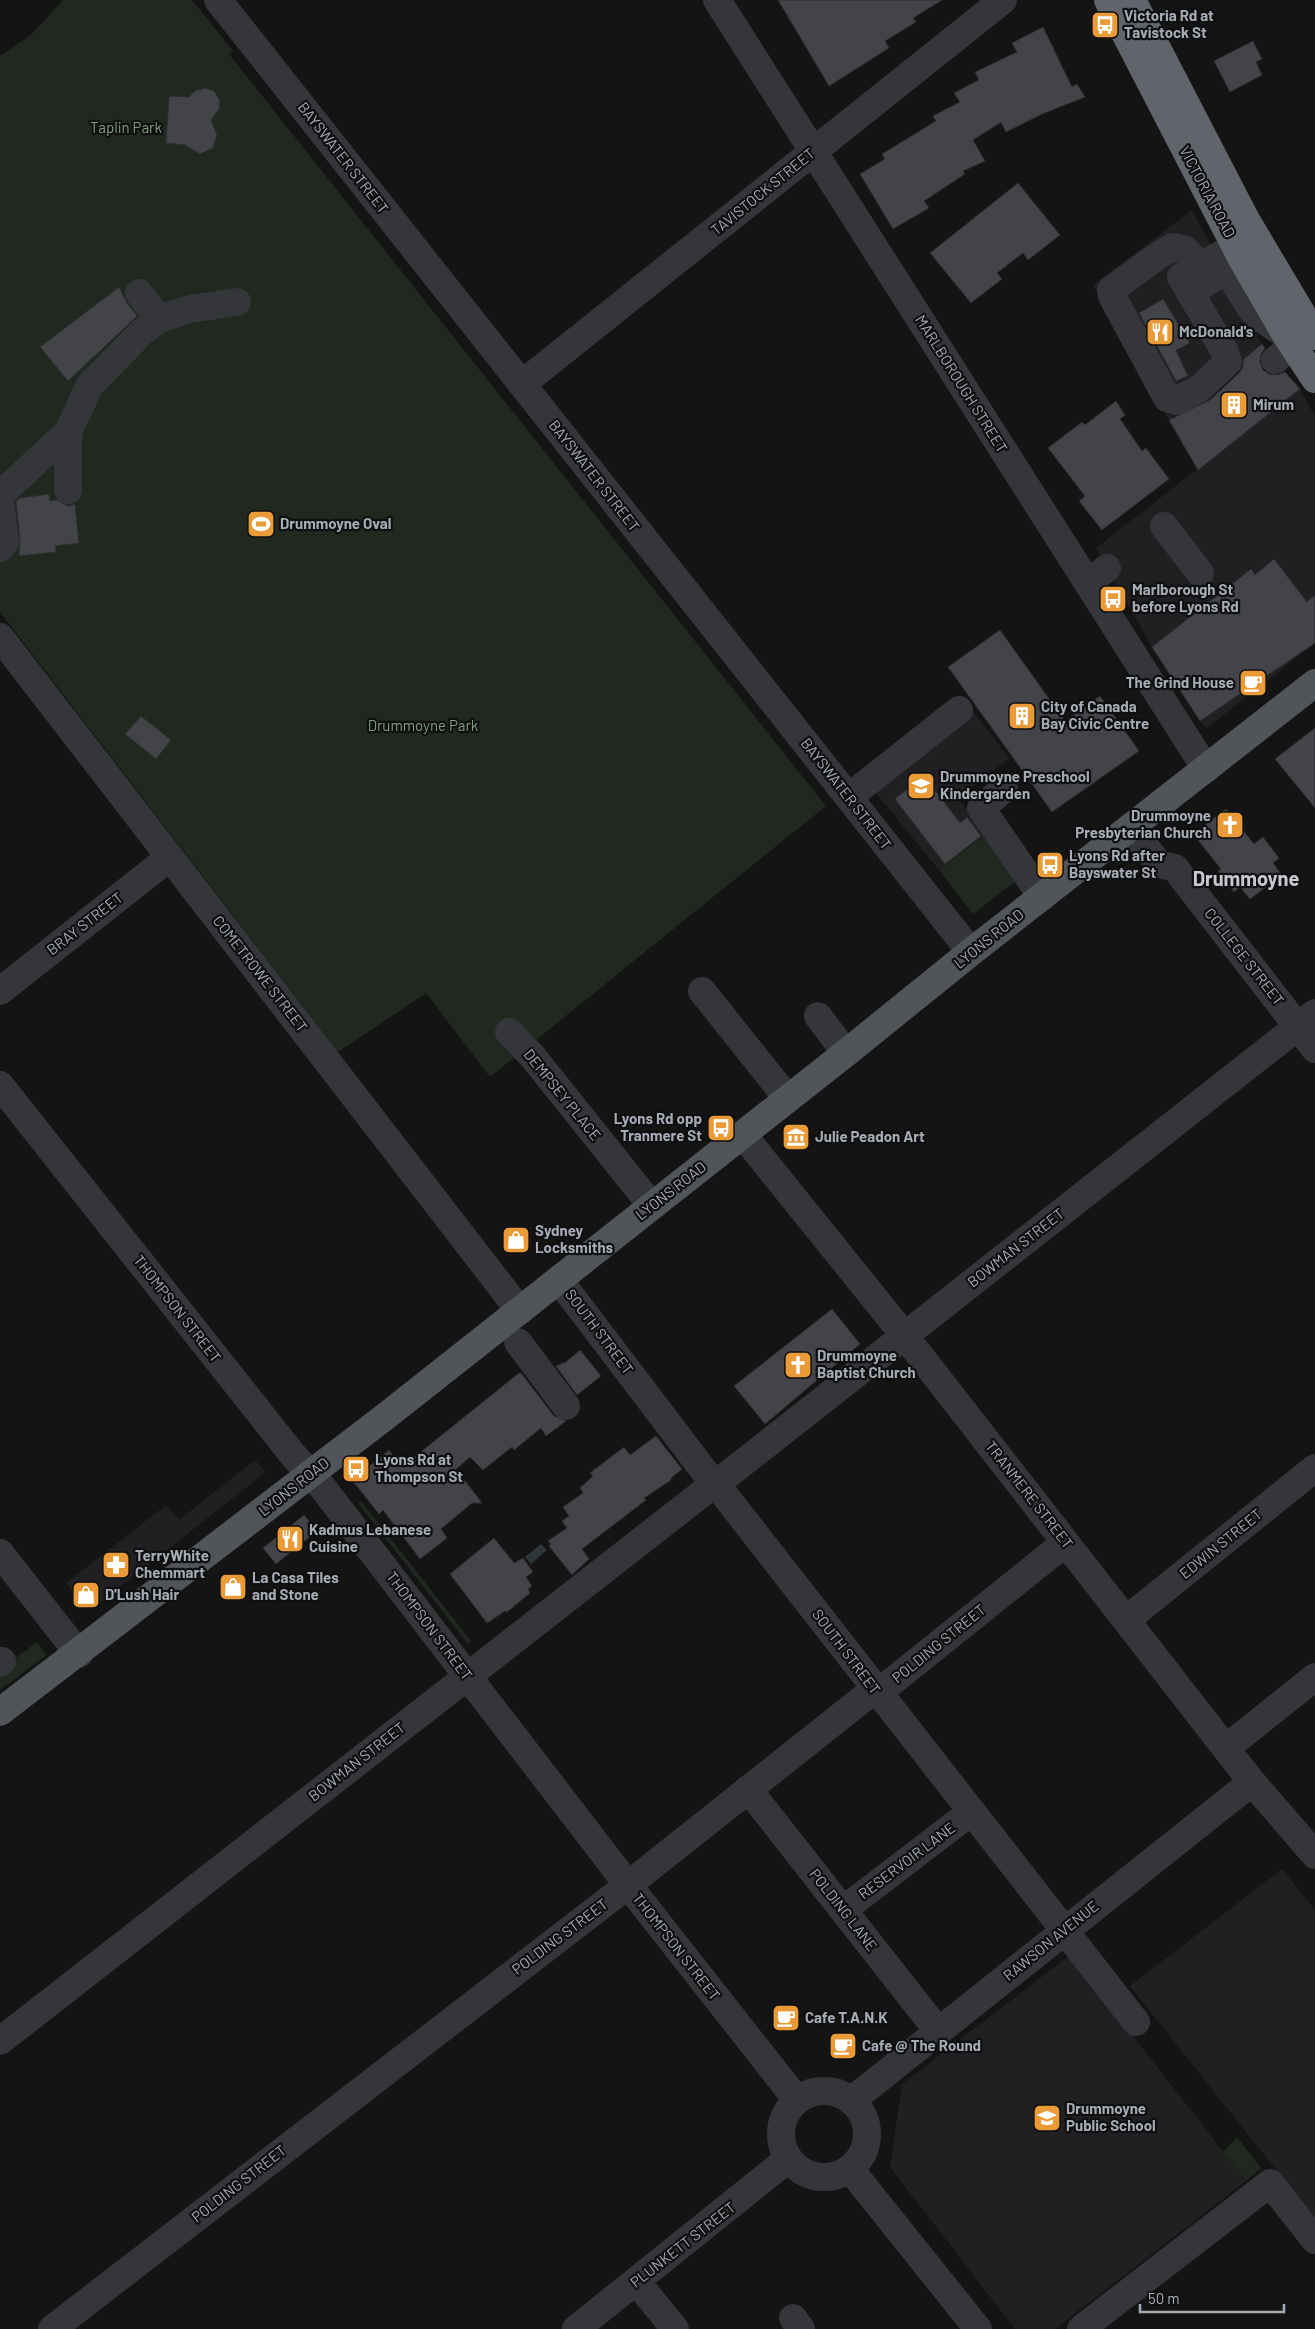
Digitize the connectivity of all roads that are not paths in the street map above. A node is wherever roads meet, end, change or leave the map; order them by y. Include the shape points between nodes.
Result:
1 (218, 0) edge
2 (717, 0) edge
3 (1004, 0) edge
4 (1108, 0) edge
5 (1132, 0) edge
6 (813, 152) junction
7 (1236, 247) junction
8 (1190, 279) junction
9 (139, 293) dead end
10 (238, 302) dead end
11 (159, 319) junction
12 (1292, 344) edge
13 (1315, 379) edge
14 (522, 384) junction
15 (68, 432) junction
16 (68, 490) dead end
17 (0, 495) edge
18 (0, 502) edge
19 (1164, 526) dead end
20 (0, 548) edge
21 (1200, 573) dead end
22 (0, 637) edge
23 (1315, 683) edge
24 (959, 710) dead end
25 (1206, 769) junction
26 (1004, 789) dead end
27 (849, 797) junction
28 (1130, 828) junction
29 (170, 857) junction
30 (1042, 897) junction
31 (971, 952) junction
32 (0, 991) edge
33 (702, 991) dead end
34 (818, 1016) dead end
35 (1306, 1020) edge
36 (509, 1032) dead end
37 (1315, 1049) edge
38 (846, 1053) junction
39 (0, 1086) edge
40 (788, 1099) junction
41 (743, 1135) junction
42 (652, 1206) junction
43 (559, 1280) junction
44 (520, 1311) junction
45 (904, 1335) junction
46 (518, 1342) dead end
47 (566, 1406) dead end
48 (1315, 1468) edge
49 (311, 1473) junction
50 (715, 1484) junction
51 (1065, 1543) junction
52 (0, 1554) edge
53 (1126, 1620) junction
54 (78, 1654) junction
55 (467, 1676) junction
56 (1315, 1677) edge
57 (877, 1691) junction
58 (0, 1712) edge
59 (1226, 1748) junction
60 (1252, 1782) junction
61 (748, 1789) junction
62 (971, 1812) junction
63 (1315, 1855) edge
64 (628, 1885) junction
65 (843, 1910) junction
66 (1065, 1930) junction
67 (1136, 2022) dead end
68 (938, 2031) junction
69 (0, 2041) edge
70 (797, 2100) junction
71 (851, 2101) junction
72 (782, 2164) junction
73 (850, 2169) junction
74 (1315, 2240) edge
75 (636, 2281) junction
76 (52, 2329) edge
77 (576, 2329) edge
78 (675, 2329) edge
79 (978, 2329) edge
80 (1081, 2329) edge

1 - 14 street, BAYSWATER STREET
2 - 6 street, MARLBOROUGH STREET
3 - 6 street, TAVISTOCK STREET
4 - 7 highway, VICTORIA ROAD
5 - 12 highway, VICTORIA ROAD via 1246,220
6 - 14 street, TAVISTOCK STREET
6 - 25 street, MARLBOROUGH STREET via 1097,575
7 - 8 street
7 - 12 highway, VICTORIA ROAD
8 - 8 street via 1186,250 1173,247 1111,290 1167,398 1176,401 1199,389 1225,367 1228,357
8 - 12 street via 1230,274 1255,313
9 - 11 street
10 - 11 street via 190,308
11 - 15 street via 90,385
12 - 13 highway, VICTORIA ROAD
14 - 27 street, BAYSWATER STREET
15 - 16 street
15 - 17 street
18 - 20 street via 5,542
19 - 21 street
22 - 29 street, COMETROWE STREET
23 - 25 main road, LYONS ROAD
24 - 27 street
25 - 28 main road, LYONS ROAD
26 - 30 street via 981,808
27 - 31 street, BAYSWATER STREET
28 - 30 main road, LYONS ROAD
28 - 35 street, COLLEGE STREET via 1159,864 1175,868
29 - 32 street, BRAY STREET
29 - 44 street, COMETROWE STREET
30 - 31 main road, LYONS ROAD
31 - 38 main road, LYONS ROAD
33 - 40 street
34 - 38 street
35 - 37 street, COLLEGE STREET
35 - 45 street, BOWMAN STREET
36 - 42 street, DEMPSEY PLACE via 533,1057
38 - 40 main road, LYONS ROAD
39 - 49 street, THOMPSON STREET via 287,1448
40 - 41 main road, LYONS ROAD
41 - 42 main road, LYONS ROAD
41 - 45 street, TRANMERE STREET
42 - 43 main road, LYONS ROAD
43 - 44 main road, LYONS ROAD
43 - 50 street, SOUTH STREET
44 - 49 main road, LYONS ROAD
45 - 50 street, BOWMAN STREET
45 - 51 street, TRANMERE STREET
46 - 47 street
48 - 53 street, EDWIN STREET
49 - 54 main road, LYONS ROAD
49 - 55 street, THOMPSON STREET
50 - 55 street, BOWMAN STREET
50 - 57 street, SOUTH STREET
51 - 53 street, TRANMERE STREET
51 - 57 street, POLDING STREET via 890,1684
52 - 54 street
53 - 59 street, TRANMERE STREET
54 - 58 main road, LYONS ROAD
55 - 64 street, THOMPSON STREET
55 - 69 street, BOWMAN STREET
56 - 59 street
57 - 61 street, POLDING STREET
57 - 62 street, SOUTH STREET
59 - 60 street, TRANMERE STREET
60 - 63 street, TRANMERE STREET
60 - 66 street, RAWSON AVENUE
61 - 64 street, POLDING STREET
61 - 65 street, POLDING LANE
62 - 65 street, RESERVOIR LANE
62 - 66 street, SOUTH STREET
64 - 70 street, THOMPSON STREET
64 - 76 street, POLDING STREET
65 - 68 street, POLDING LANE
66 - 67 street, SOUTH STREET
66 - 68 street, RAWSON AVENUE
68 - 71 street, RAWSON AVENUE
70 - 71 street via 810,2093 824,2091
70 - 72 street via 782,2122
71 - 73 street via 862,2116 867,2135 859,2159
72 - 73 street via 824,2177
72 - 75 street, PLUNKETT STREET
73 - 79 street
74 - 80 street via 1270,2183
75 - 77 street, PLUNKETT STREET
75 - 78 street

